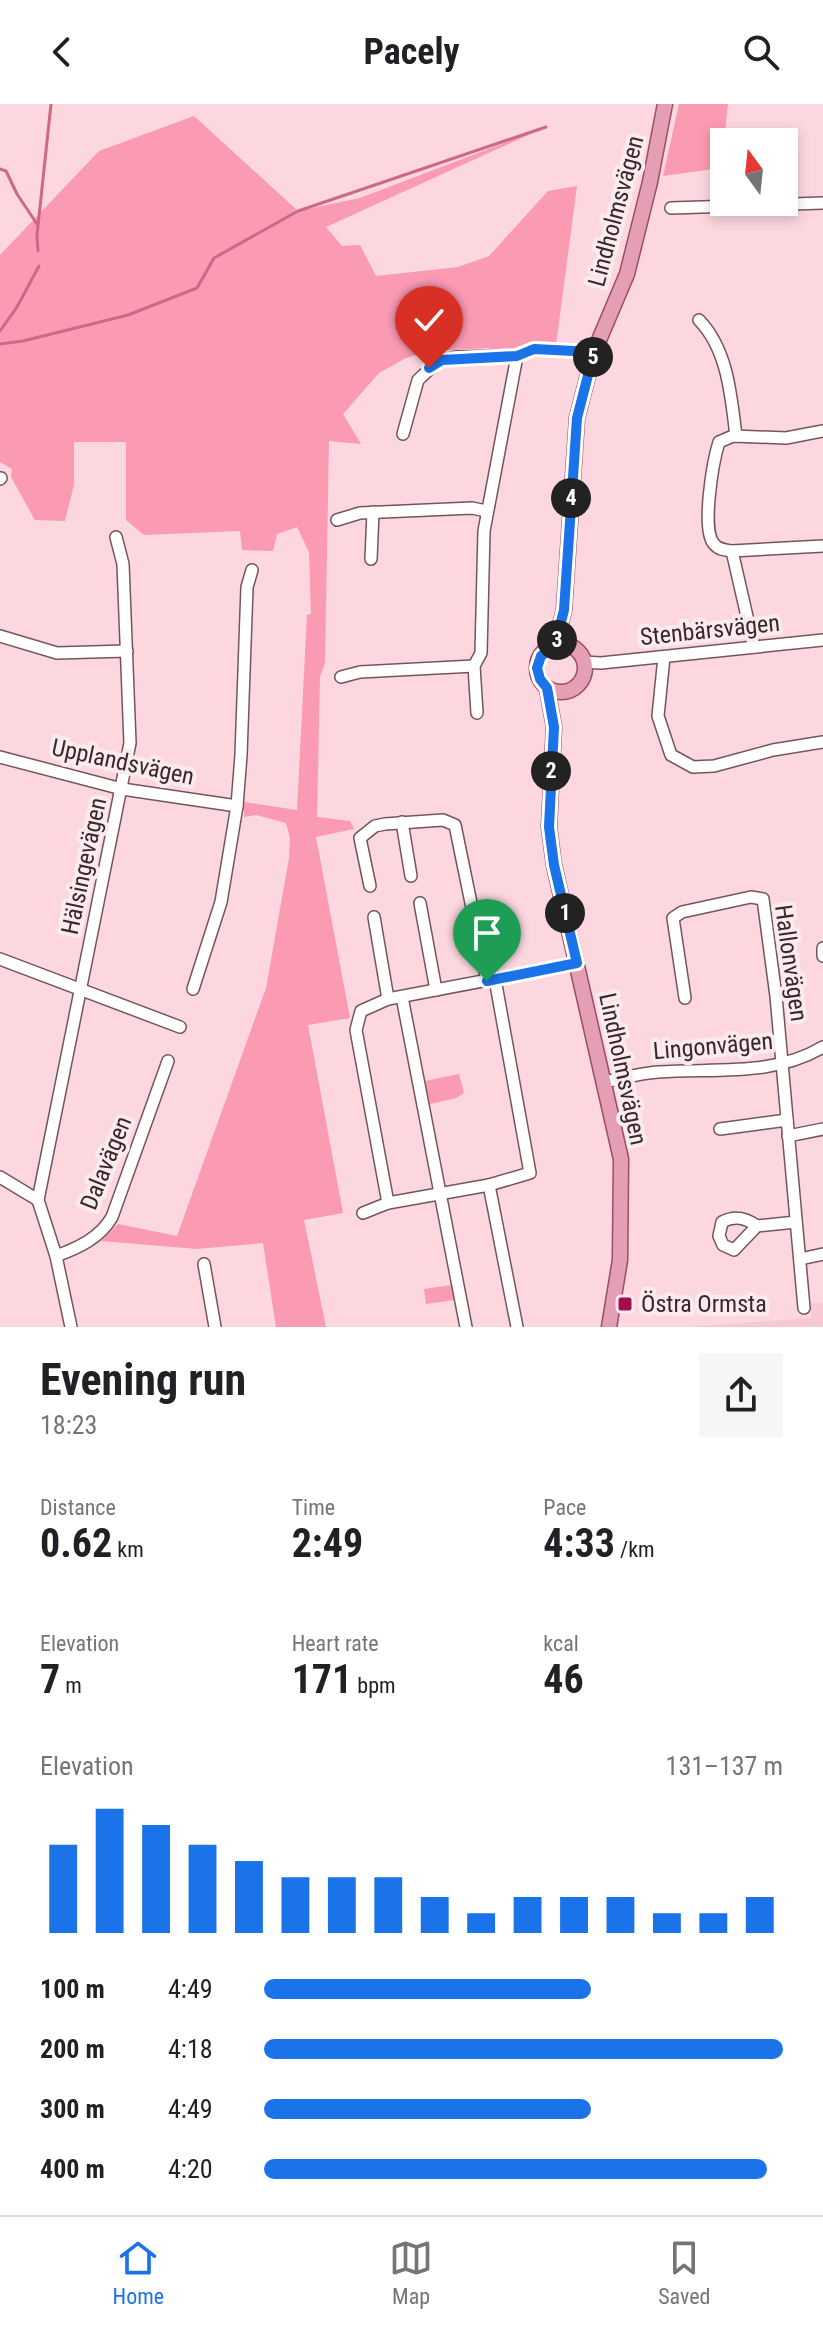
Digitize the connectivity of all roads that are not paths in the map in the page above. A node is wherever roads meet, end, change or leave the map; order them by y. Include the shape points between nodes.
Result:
1 (665, 104) edge
2 (823, 203) edge
3 (671, 208) dead end
4 (699, 320) dead end
5 (594, 352) junction
6 (517, 356) junction
7 (823, 431) edge
8 (403, 434) dead end
9 (736, 436) junction
10 (486, 511) junction
11 (373, 512) junction
12 (337, 520) dead end
13 (116, 537) dead end
14 (823, 546) edge
15 (732, 551) junction
16 (371, 559) dead end
17 (252, 570) dead end
18 (564, 610) junction
19 (0, 636) edge
20 (823, 640) edge
21 (555, 645) junction
22 (572, 647) junction
23 (754, 647) junction
24 (127, 651) junction
25 (664, 657) junction
26 (474, 666) junction
27 (585, 666) junction
28 (341, 677) dead end
29 (547, 688) junction
30 (569, 691) junction
31 (477, 713) dead end
32 (554, 727) junction
33 (823, 742) edge
34 (0, 757) edge
35 (122, 789) junction
36 (237, 806) junction
37 (402, 822) junction
38 (411, 876) dead end
39 (370, 886) dead end
40 (420, 903) dead end
41 (374, 917) dead end
42 (823, 948) edge
43 (823, 956) edge
44 (0, 959) edge
45 (577, 963) junction
46 (491, 980) junction
47 (193, 989) dead end
48 (81, 990) junction
49 (436, 990) junction
50 (402, 997) junction
51 (685, 998) dead end
52 (388, 999) junction
53 (180, 1027) dead end
54 (823, 1047) edge
55 (168, 1061) dead end
56 (782, 1063) junction
57 (604, 1082) junction
58 (787, 1120) junction
59 (720, 1129) dead end
60 (820, 1131) edge
61 (788, 1136) junction
62 (0, 1177) edge
63 (489, 1185) junction
64 (439, 1194) junction
65 (38, 1200) junction
66 (388, 1203) junction
67 (363, 1213) dead end
68 (796, 1222) junction
69 (757, 1226) dead end
70 (823, 1254) edge
71 (56, 1256) junction
72 (800, 1259) junction
73 (204, 1264) dead end
74 (804, 1308) dead end
75 (71, 1327) edge
76 (215, 1327) edge
77 (466, 1327) edge
78 (517, 1327) edge
79 (609, 1327) edge

1 - 5 main road, Lindholmsvägen via 627,274
2 - 3 street
4 - 9 street via 719,351 731,390
5 - 6 street via 534,349
5 - 18 main road, Lindholmsvägen via 577,418
6 - 8 street via 437,362 418,380
6 - 10 street
7 - 9 street via 786,438
9 - 15 street via 719,442 707,523 712,542
10 - 11 street
10 - 26 street via 481,653
11 - 12 street
11 - 16 street
13 - 24 street, Hälsingevägen via 123,564
14 - 15 street
15 - 23 street
17 - 36 street
18 - 21 main road, Lindholmsvägen
18 - 22 main road, Lindholmsvägen
19 - 24 street via 46,652
20 - 23 street, Stenbärsvägen
21 - 22 main road
21 - 29 main road, Lindholmsvägen via 538,661 538,674
22 - 27 main road, Lindholmsvägen
23 - 25 street, Stenbärsvägen
24 - 35 street, Hälsingevägen via 130,743
25 - 27 street, Stenbärsvägen
25 - 33 street via 658,716 671,755 682,762 714,766
26 - 28 street
26 - 31 street
27 - 30 main road, Lindholmsvägen via 578,685
29 - 30 main road
29 - 32 main road, Lindholmsvägen
30 - 32 main road, Lindholmsvägen
32 - 45 main road, Lindholmsvägen via 549,827
34 - 35 street, Upplandsvägen
35 - 36 street, Upplandsvägen
35 - 48 street, Hälsingevägen
36 - 47 street via 221,902
37 - 38 street
37 - 39 street via 375,826 360,838
37 - 46 street via 443,820 455,825
40 - 49 street
41 - 52 street
42 - 43 street
44 - 48 street
45 - 46 street
45 - 57 main road, Lindholmsvägen
46 - 49 street
46 - 63 street via 530,1173
48 - 53 street
48 - 65 street, Hälsingevägen
49 - 50 street
50 - 52 street
50 - 64 street
51 - 56 street, Hallonvägen via 673,918 751,897 763,899
52 - 66 street via 361,1011 356,1030
54 - 56 street, Lingonvägen
55 - 71 street, Dalavägen via 112,1217 97,1235
56 - 57 street, Lingonvägen via 720,1072 656,1072
56 - 58 street
57 - 79 main road, Lindholmsvägen via 622,1188 620,1260
58 - 59 street
58 - 61 street
60 - 61 street
61 - 68 street
62 - 65 street
63 - 64 street
63 - 78 street
64 - 66 street
64 - 77 street
65 - 71 street
66 - 67 street
68 - 69 street
68 - 72 street
70 - 72 street
71 - 75 street
72 - 74 street
73 - 76 street

